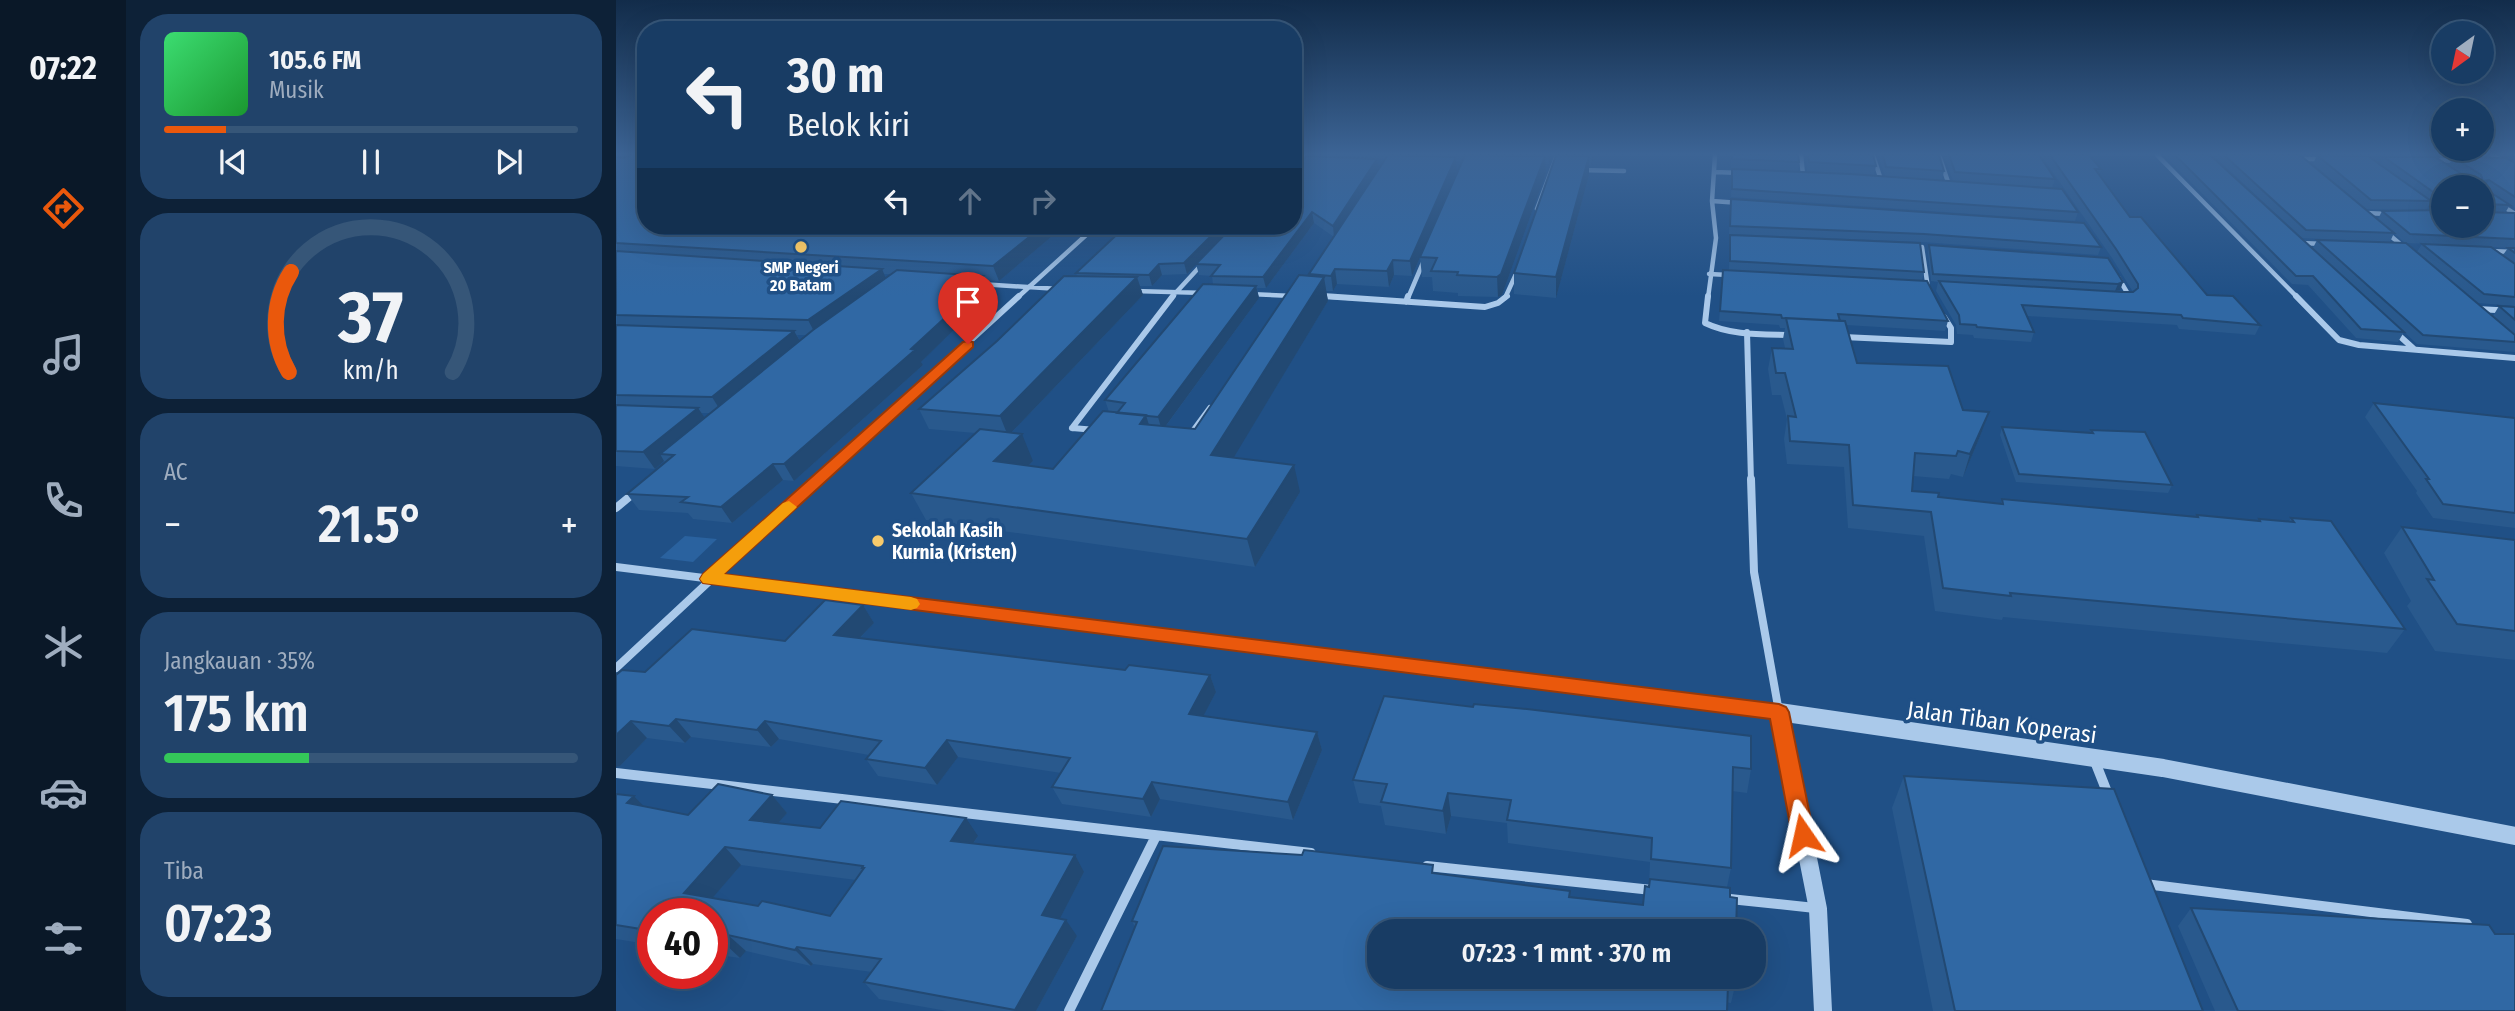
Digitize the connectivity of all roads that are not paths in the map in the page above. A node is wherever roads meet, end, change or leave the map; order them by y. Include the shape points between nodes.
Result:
1 (1539, 202) edge
2 (1712, 202) edge
3 (1736, 202) edge
4 (2203, 202) edge
5 (2496, 202) edge
6 (1752, 203) edge
7 (2355, 206) edge
8 (2365, 214) junction
9 (2390, 214) edge
10 (2515, 216) edge
11 (2504, 218) edge
12 (1533, 220) edge
13 (2375, 222) edge
14 (2385, 230) edge
15 (1086, 235) edge
16 (2292, 235) edge
17 (1716, 238) junction
18 (1729, 238) edge
19 (2301, 243) junction
20 (2327, 244) edge
21 (1908, 246) edge
22 (1922, 247) junction
23 (2392, 247) edge
24 (1935, 248) edge
25 (2404, 248) junction
26 (2418, 248) dead end
27 (2310, 252) edge
28 (2515, 252) edge
29 (1427, 253) edge
30 (1212, 254) edge
31 (2415, 256) edge
32 (2497, 258) edge
33 (1517, 271) edge
34 (2115, 272) edge
35 (1709, 274) junction
36 (1736, 275) edge
37 (972, 284) edge
38 (1913, 285) edge
39 (1927, 286) junction
40 (1940, 287) edge
41 (1030, 288) junction
42 (1121, 290) edge
43 (1177, 292) junction
44 (1214, 293) edge
45 (1240, 294) edge
46 (1290, 296) junction
47 (1933, 297) edge
48 (2113, 298) edge
49 (1056, 299) edge
50 (2466, 300) edge
51 (1406, 302) junction
52 (1282, 307) edge
53 (1939, 307) edge
54 (2476, 309) junction
55 (2515, 311) edge
56 (2486, 317) edge
57 (2385, 323) edge
58 (1747, 332) junction
59 (1800, 335) edge
60 (1840, 337) edge
61 (2414, 350) junction
62 (2515, 358) edge
63 (1211, 406) edge
64 (1111, 431) edge
65 (1188, 439) edge
66 (638, 490) edge
67 (616, 508) edge
68 (616, 567) edge
69 (709, 579) junction
70 (616, 668) edge
71 (1779, 712) junction
72 (2094, 759) junction
73 (616, 772) edge
74 (2113, 808) edge
75 (1156, 836) junction
76 (2515, 836) edge
77 (1322, 854) edge
78 (1418, 865) edge
79 (2137, 871) edge
80 (2142, 883) junction
81 (1666, 892) edge
82 (2147, 896) edge
83 (1721, 898) edge
84 (1818, 909) junction
85 (2483, 926) edge
86 (1069, 1011) edge
87 (1823, 1011) edge

1 - 12 street
2 - 17 street
3 - 6 street
4 - 61 street via 2339,340
5 - 10 street
7 - 8 street
8 - 9 street
8 - 13 street
10 - 11 street
14 - 25 street
15 - 41 street
16 - 19 street
17 - 18 street
17 - 35 street
19 - 20 street
19 - 27 street
21 - 22 street
22 - 24 street
22 - 39 street
23 - 25 street
25 - 26 street
25 - 31 street
28 - 32 street via 2487,251
29 - 51 street
30 - 43 street
33 - 51 street via 1508,297 1500,305
34 - 48 street via 2129,297
35 - 36 street
35 - 58 street via 1705,323
37 - 41 street
38 - 39 street
39 - 40 street
39 - 47 street
41 - 49 street via 1066,289
41 - 69 street
42 - 43 street
43 - 44 street
43 - 64 street via 1072,428
45 - 46 street
46 - 51 street
46 - 52 street
50 - 54 street
53 - 60 street via 1951,328 1951,342
54 - 55 street
54 - 56 street
57 - 61 street
58 - 59 street
58 - 71 street via 1754,572
61 - 62 street
63 - 65 street
66 - 67 street
68 - 69 street
69 - 70 street
69 - 71 street
71 - 72 street, Jalan Tiban Koperasi
71 - 84 street
72 - 74 street
72 - 76 street, Jalan Tiban Koperasi via 2163,768
73 - 75 street
75 - 77 street
75 - 86 street
78 - 81 street
79 - 80 street
80 - 82 street
80 - 85 street
83 - 84 street
84 - 87 street

